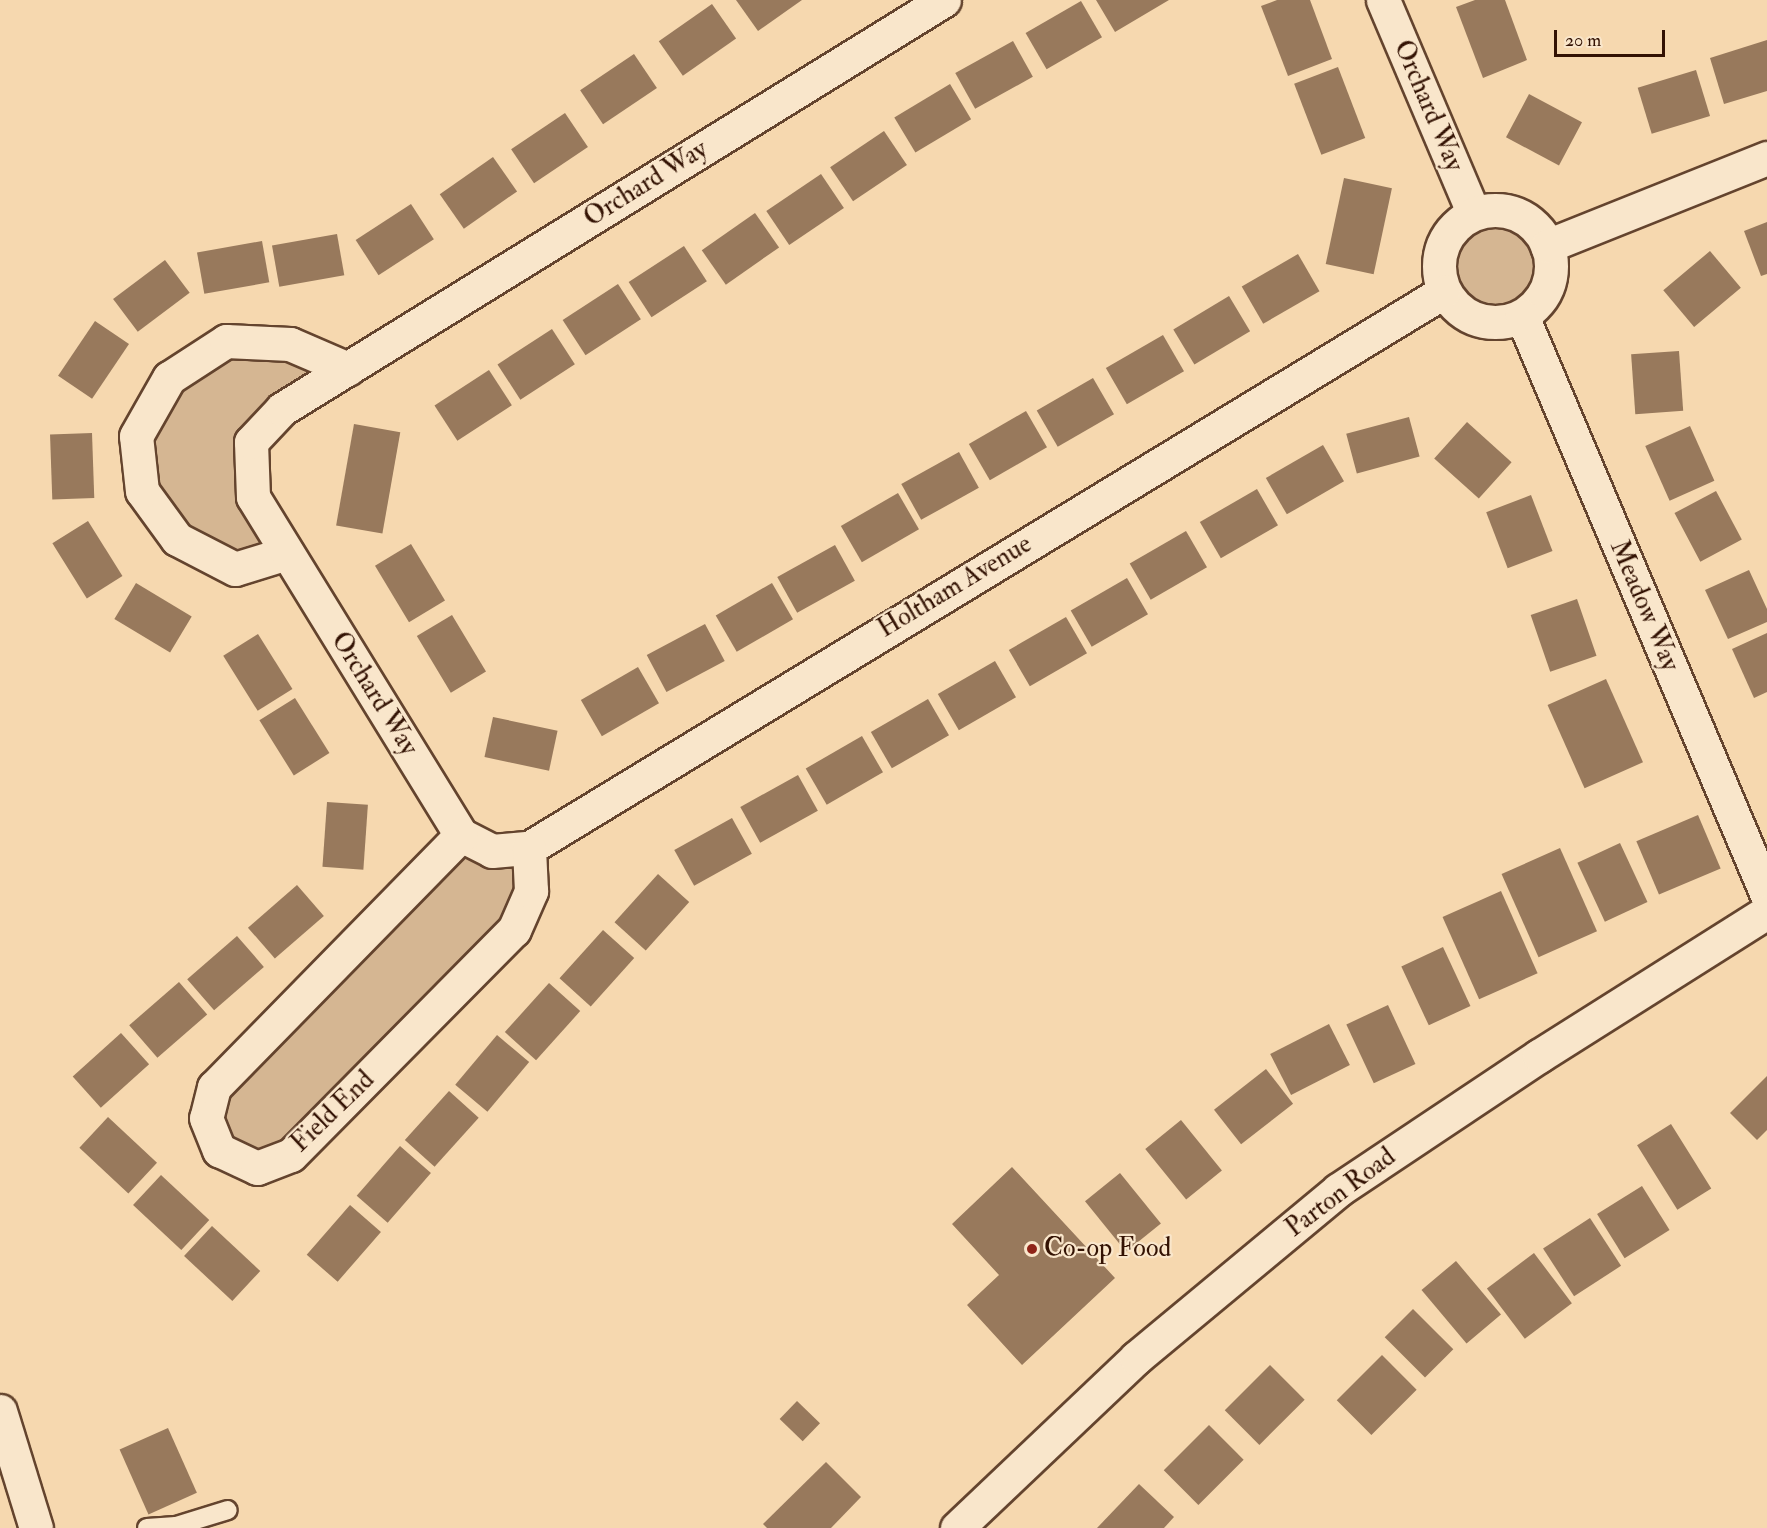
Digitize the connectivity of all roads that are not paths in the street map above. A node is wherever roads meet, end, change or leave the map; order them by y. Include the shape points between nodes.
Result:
1 (944, 0) edge
2 (1383, 0) edge
3 (1767, 158) edge
4 (1473, 213) junction
5 (1547, 246) junction
6 (1443, 292) junction
7 (1522, 316) junction
8 (348, 369) junction
9 (287, 553) junction
10 (461, 835) junction
11 (529, 848) junction
12 (1767, 895) edge
13 (1767, 912) edge
14 (0, 1412) edge
15 (228, 1510) dead end
16 (36, 1528) edge
17 (147, 1528) edge
18 (957, 1528) edge

1 - 8 street, Orchard Way
2 - 4 street, Orchard Way
3 - 5 street
4 - 5 street via 1496,210 1521,216 1537,228
4 - 6 street via 1453,229 1443,246
5 - 7 street via 1551,267 1548,287 1538,304
6 - 7 street via 1463,313 1481,321 1503,322
6 - 11 street, Holtham Avenue
7 - 12 street, Meadow Way
8 - 9 street, Orchard Way via 282,409 251,442 253,497
8 - 9 street via 290,345 226,341 169,378 136,436 142,491 177,539 235,568
9 - 10 street, Orchard Way
10 - 11 street, Holtham Avenue via 492,851
10 - 11 street, Field End via 213,1086 206,1118 219,1150 257,1168 291,1155 514,930 531,891
13 - 18 street, Parton Road via 1539,1056 1338,1190 1136,1358
14 - 16 street
15 - 17 lane via 176,1526

